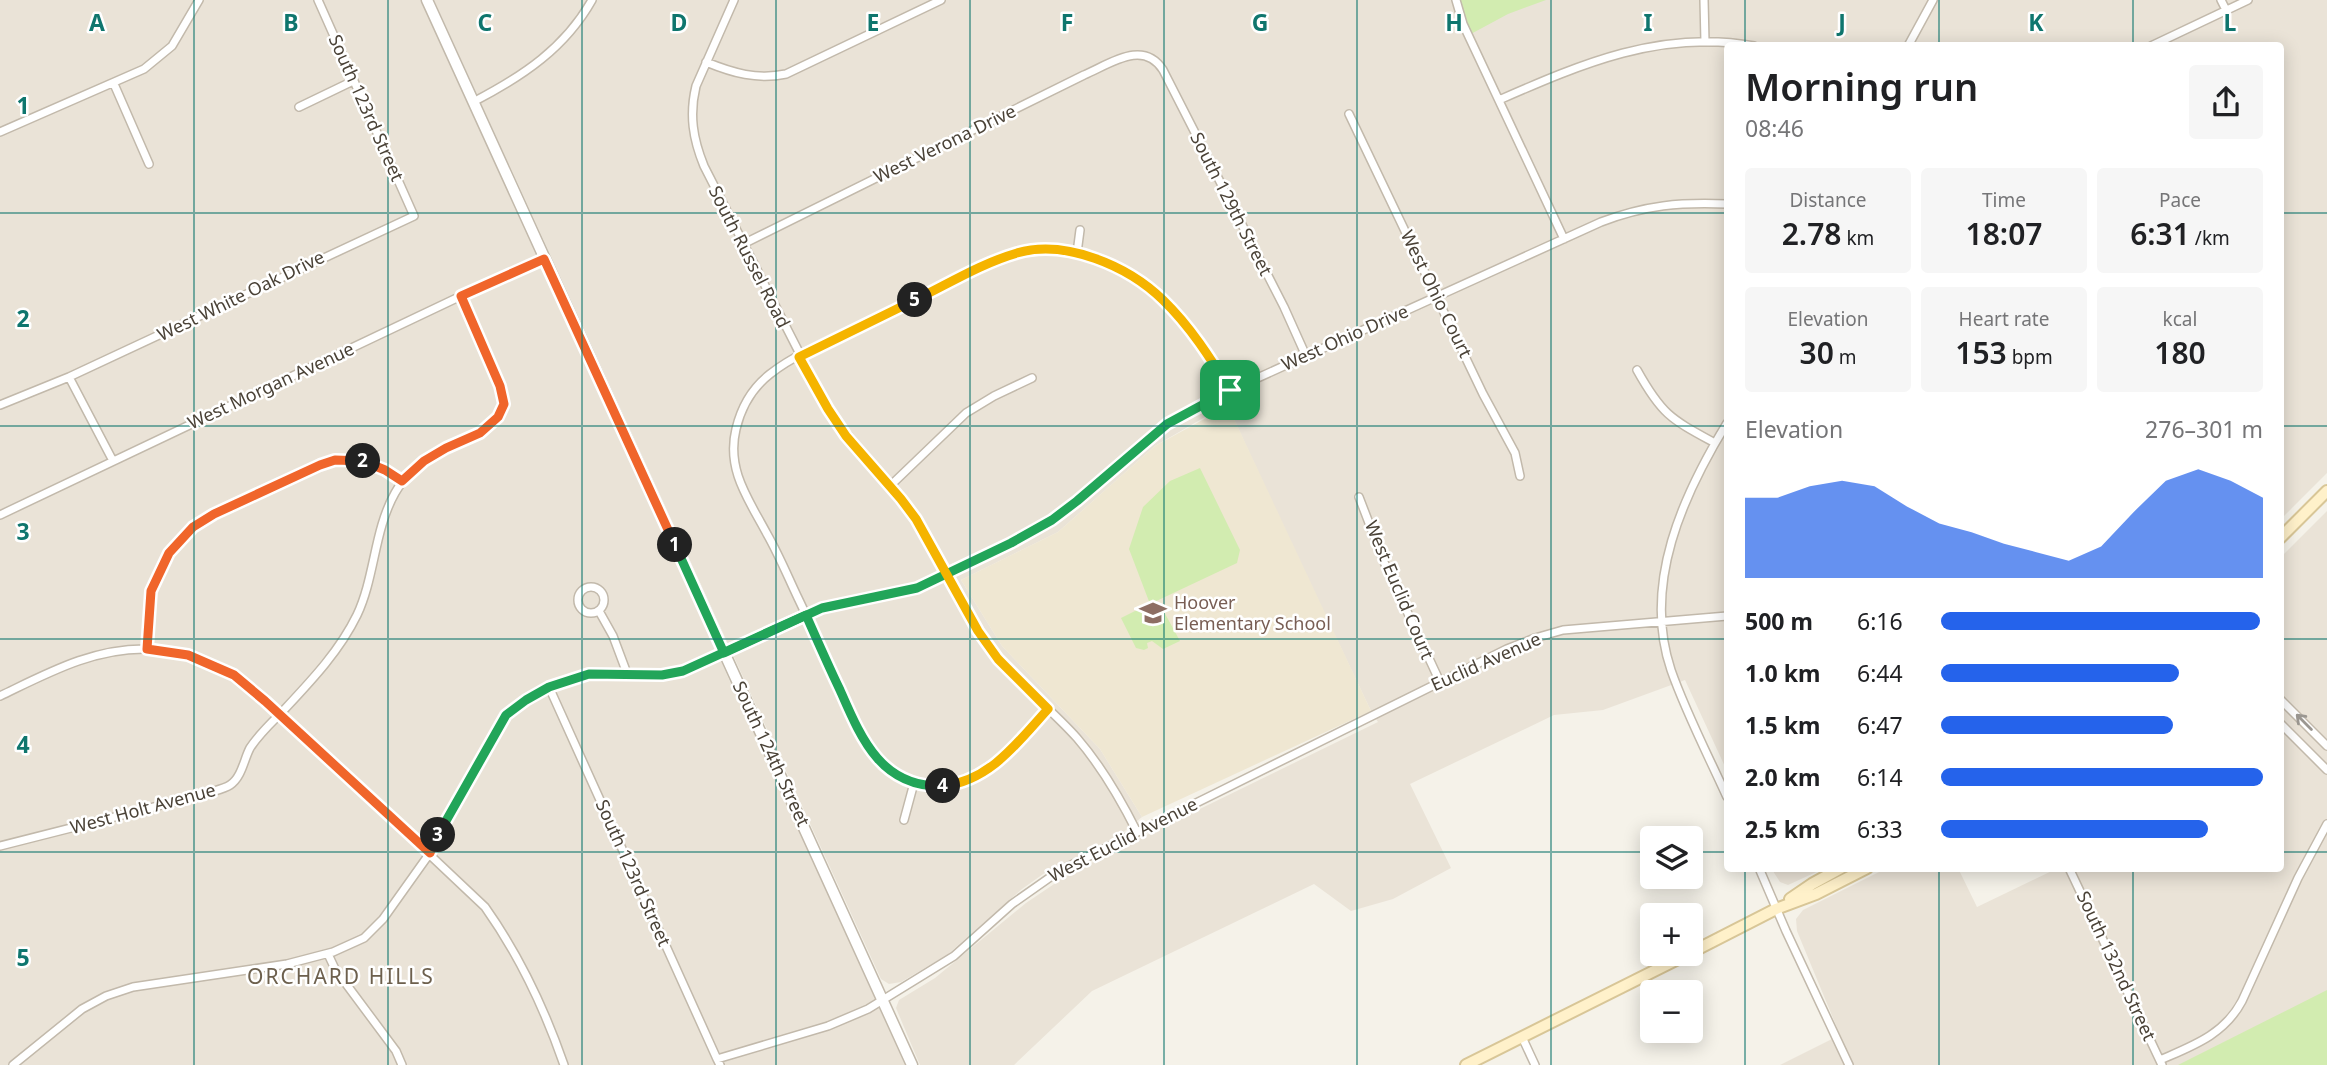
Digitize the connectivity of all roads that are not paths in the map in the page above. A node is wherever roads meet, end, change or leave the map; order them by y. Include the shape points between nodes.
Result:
1 (199, 0) edge
2 (318, 0) edge
3 (428, 0) edge
4 (592, 0) edge
5 (734, 0) edge
6 (920, 0) edge
7 (941, 0) edge
8 (1456, 0) edge
9 (1704, 0) edge
10 (1933, 0) edge
11 (2221, 0) edge
12 (2248, 0) edge
13 (924, 9) junction
14 (2226, 10) junction
15 (1705, 42) junction
16 (1910, 42) edge
17 (2159, 42) edge
18 (1724, 44) edge
19 (1150, 57) joint
20 (706, 62) junction
21 (353, 81) junction
22 (114, 84) junction
23 (474, 100) junction
24 (1499, 100) junction
25 (299, 107) dead end
26 (1349, 114) dead end
27 (0, 132) edge
28 (149, 164) dead end
29 (1724, 204) edge
30 (414, 216) joint
31 (1080, 230) dead end
32 (1564, 239) junction
33 (743, 244) junction
34 (1077, 253) junction
35 (544, 259) junction
36 (461, 296) junction
37 (1438, 296) junction
38 (1306, 356) junction
39 (799, 357) junction
40 (1637, 370) dead end
41 (69, 377) junction
42 (1032, 379) dead end
43 (1230, 390) junction
44 (0, 405) edge
45 (1724, 428) edge
46 (1715, 443) junction
47 (113, 461) junction
48 (1520, 476) dead end
49 (402, 481) junction
50 (890, 486) junction
51 (2327, 491) edge
52 (1359, 497) dead end
53 (0, 515) edge
54 (2284, 534) edge
55 (947, 575) junction
56 (599, 611) dead end
57 (806, 615) junction
58 (1724, 617) edge
59 (1662, 621) junction
60 (147, 649) junction
61 (724, 653) junction
62 (628, 676) junction
63 (1440, 682) junction
64 (549, 687) junction
65 (0, 696) edge
66 (2284, 703) edge
67 (1048, 709) junction
68 (280, 714) junction
69 (2284, 727) edge
70 (1321, 740) joint
71 (2327, 746) edge
72 (2327, 770) edge
73 (914, 783) junction
74 (1724, 790) edge
75 (904, 820) dead end
76 (2327, 824) edge
77 (1137, 832) junction
78 (0, 846) edge
79 (430, 853) junction
80 (1761, 872) edge
81 (1834, 872) edge
82 (1859, 872) edge
83 (2071, 872) edge
84 (1776, 909) junction
85 (1703, 946) edge
86 (328, 954) junction
87 (1663, 966) edge
88 (883, 1001) junction
89 (1522, 1037) junction
90 (719, 1062) edge
91 (2161, 1063) edge
92 (13, 1065) edge
93 (402, 1065) edge
94 (564, 1065) edge
95 (912, 1065) edge
96 (1466, 1065) edge
97 (1535, 1065) edge
98 (1849, 1065) edge

1 - 22 street via 172,46 144,69
2 - 21 street, South 123rd Street
3 - 23 street, South 124th Street
4 - 23 street via 573,29 548,54 525,73
5 - 20 street, South Russel Road
6 - 13 street
7 - 13 street
8 - 24 street
9 - 15 street
10 - 16 street
11 - 14 street
12 - 14 street
13 - 20 street via 786,74 743,75
14 - 17 street
15 - 18 street
15 - 24 street via 1615,54 1570,68
19 - 33 street, West Verona Drive via 1129,55 1084,75
19 - 38 street, South 129th Street via 1163,70
20 - 33 street, South Russel Road via 693,100 694,135 704,166
21 - 25 street
21 - 30 street, South 123rd Street
22 - 27 street
22 - 28 street
23 - 35 street, South 124th Street
24 - 32 street
26 - 37 street, West Ohio Court
29 - 32 street, West Ohio Drive via 1686,202 1639,209
30 - 41 street, West White Oak Drive
31 - 34 street
32 - 37 street, West Ohio Drive
33 - 39 street, South Russel Road
34 - 39 street via 1038,249 1004,257
34 - 43 street via 1154,292 1193,335
35 - 36 street, West Morgan Avenue
35 - 61 street, South 124th Street
36 - 47 street, West Morgan Avenue
36 - 49 street, West Holt Avenue via 504,404 498,417 480,433 424,461
37 - 38 street, West Ohio Drive
37 - 48 street, West Ohio Court via 1515,453
38 - 43 street, West Ohio Drive
39 - 50 street, South Russel Road via 834,418
39 - 57 street via 770,374 749,397 736,428 734,457 741,489
40 - 46 street via 1665,412
41 - 44 street, West White Oak Drive
41 - 47 street
42 - 50 street via 966,412
43 - 55 street, West Ohio Drive via 1161,428 1052,520
45 - 46 street
46 - 59 street via 1668,548
47 - 53 street, West Morgan Avenue
49 - 60 street via 368,462 335,460 193,527 169,553 151,591
49 - 68 street, West Holt Avenue via 388,506 357,614 328,661
50 - 55 street, South Russel Road via 916,519
51 - 54 main road
52 - 63 street, West Euclid Court
55 - 57 street, West Ohio Drive via 917,588 840,603
55 - 67 street, South Russel Road via 998,659
56 - 62 street
57 - 61 street, West Ohio Drive
57 - 73 street via 862,737 885,767
58 - 59 street, Euclid Avenue
59 - 63 street, Euclid Avenue via 1551,633
59 - 74 street via 1671,670
60 - 65 street via 95,654
60 - 68 street via 188,655 234,675
61 - 62 street, West Ohio Drive via 683,671
61 - 88 street, South 124th Street
62 - 64 street, West Ohio Drive via 589,674
63 - 70 street, Euclid Avenue
64 - 79 street, West Ohio Drive via 506,715
64 - 90 street, South 123rd Street
71 -> 66 street
67 - 73 street via 995,765 977,777 941,787
67 - 77 street, South Russel Road via 1092,756
68 - 78 street, West Holt Avenue via 249,749 232,784
68 - 79 street
69 - 72 street
70 - 77 street, West Euclid Avenue
73 - 75 street
76 - 91 street via 2231,1018 2207,1039
77 - 88 street, West Euclid Avenue via 1045,879 954,956
79 - 86 street, West Ohio Drive via 364,938
79 - 94 street via 485,907 508,939
80 - 84 street
81 - 84 main road
82 - 84 main road
83 - 91 street, South 132nd Street
84 - 85 main road
84 - 98 street
86 - 92 street, West Ohio Drive via 133,987 106,996 72,1016
86 - 93 street
87 - 89 main road
88 - 90 street, West Euclid Avenue via 828,1026
88 - 95 street, South 124th Street
89 - 96 main road
89 - 97 street

